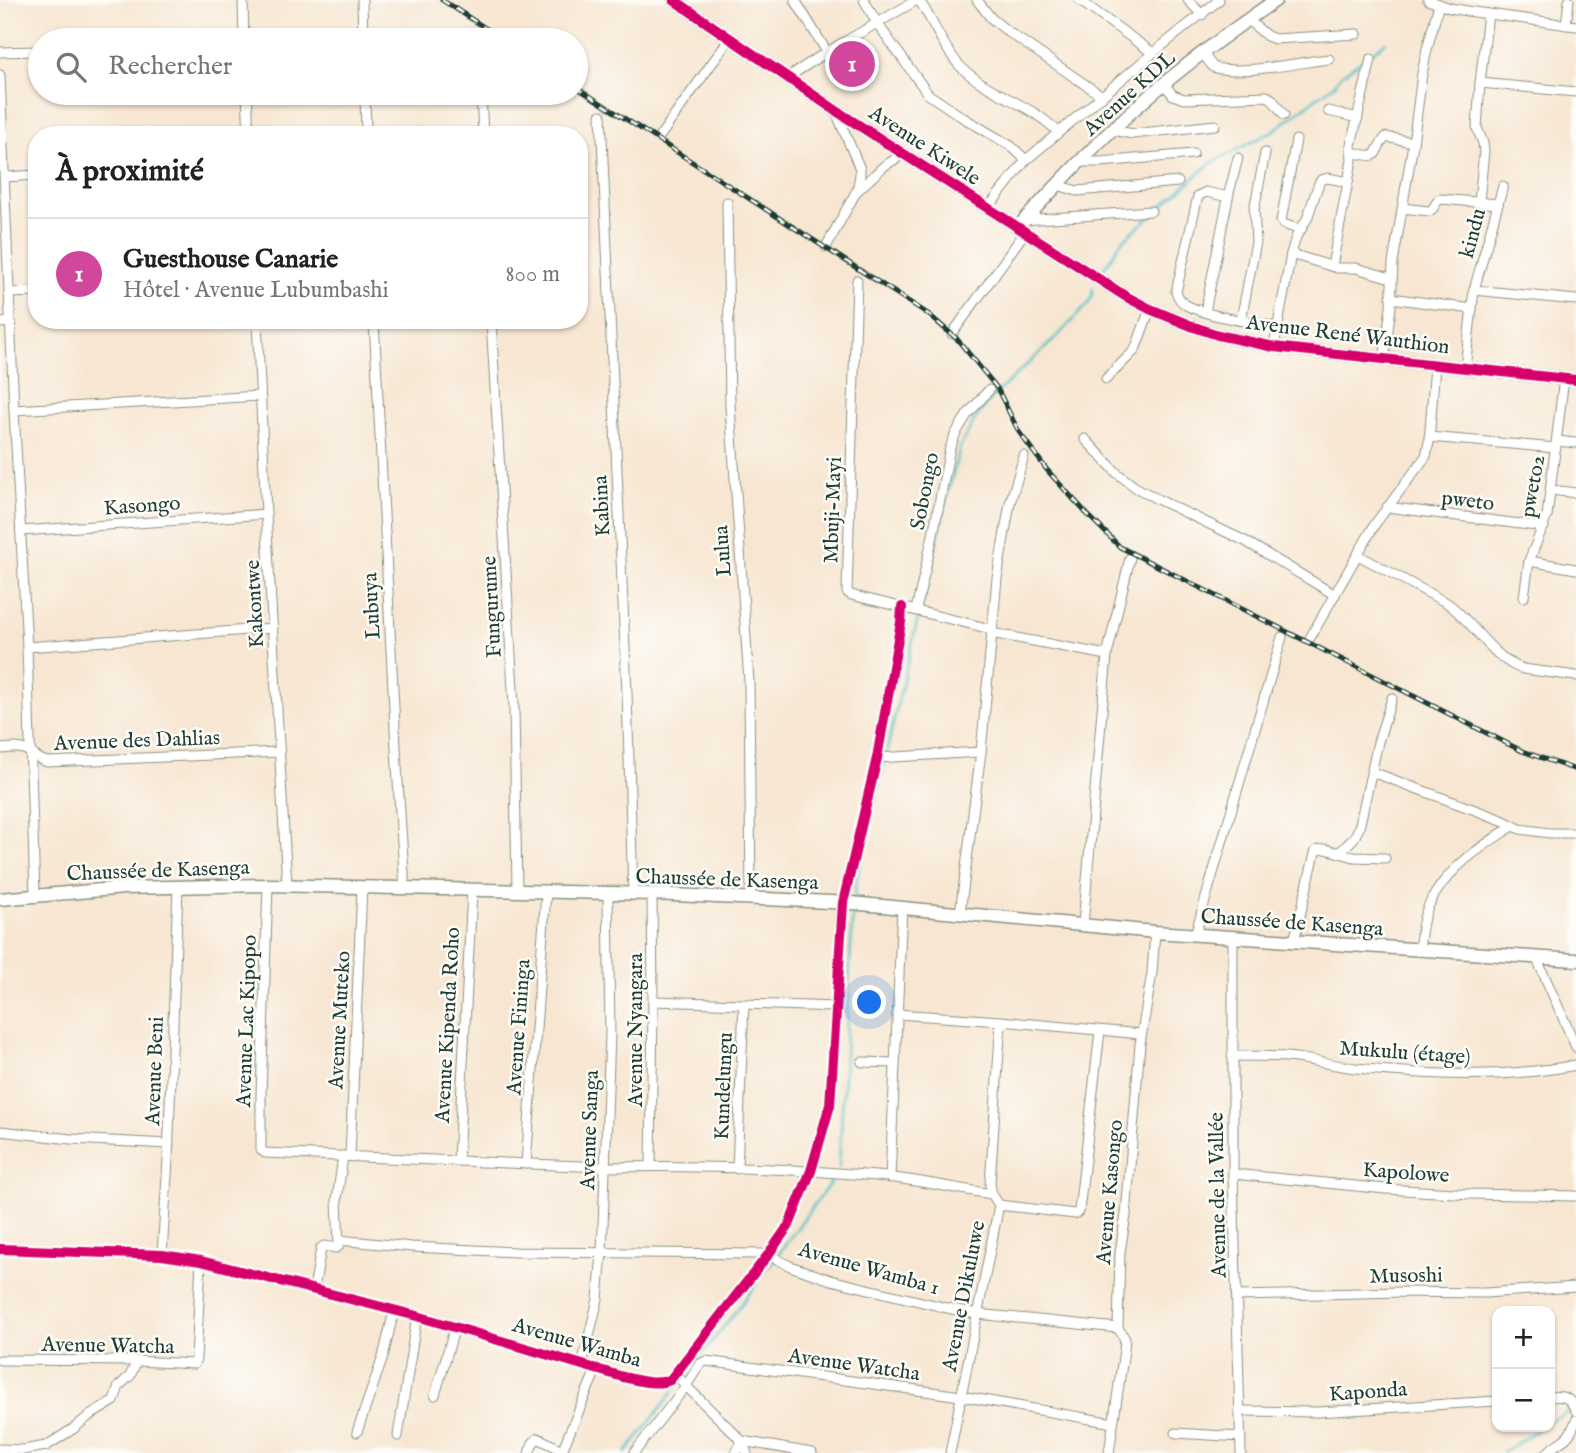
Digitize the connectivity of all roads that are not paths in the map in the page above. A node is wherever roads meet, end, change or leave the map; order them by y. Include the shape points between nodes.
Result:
1 (243, 0) edge
2 (362, 0) edge
3 (674, 0) edge
4 (795, 0) edge
5 (864, 0) edge
6 (918, 0) edge
7 (977, 0) edge
8 (1079, 0) edge
9 (1188, 0) edge
10 (1219, 0) edge
11 (1276, 0) edge
12 (1428, 0) edge
13 (1569, 0) edge
14 (1442, 3) edge
15 (1488, 14) junction
16 (1202, 15) junction
17 (1248, 20) junction
18 (877, 23) junction
19 (1571, 26) edge
20 (244, 28) edge
21 (363, 28) edge
22 (1357, 34) dead end
23 (730, 38) junction
24 (28, 51) edge
25 (0, 52) edge
26 (827, 52) junction
27 (1153, 52) junction
28 (1203, 54) junction
29 (1329, 59) dead end
30 (1371, 59) dead end
31 (0, 75) edge
32 (788, 77) junction
33 (1480, 83) junction
34 (1164, 84) junction
35 (1576, 92) edge
36 (1102, 96) junction
37 (248, 105) edge
38 (365, 105) edge
39 (481, 105) edge
40 (835, 110) junction
41 (1328, 111) dead end
42 (1284, 115) dead end
43 (601, 116) dead end
44 (1358, 118) junction
45 (1215, 125) dead end
46 (249, 126) edge
47 (366, 126) edge
48 (482, 126) edge
49 (1112, 130) junction
50 (1058, 132) junction
51 (660, 136) dead end
52 (1296, 140) dead end
53 (1413, 142) junction
54 (1351, 152) junction
55 (1265, 153) dead end
56 (904, 154) junction
57 (1193, 154) dead end
58 (1238, 158) dead end
59 (1026, 160) junction
60 (1081, 162) junction
61 (28, 176) edge
62 (5, 177) junction
63 (1178, 182) dead end
64 (1348, 182) junction
65 (1058, 185) junction
66 (1503, 186) dead end
67 (856, 192) junction
68 (1228, 197) junction
69 (727, 202) dead end
70 (1479, 202) junction
71 (1498, 204) junction
72 (988, 208) junction
73 (1402, 208) junction
74 (1151, 211) dead end
75 (1022, 226) junction
76 (1301, 230) junction
77 (825, 247) dead end
78 (1291, 254) junction
79 (1332, 266) junction
80 (1391, 278) junction
81 (857, 280) dead end
82 (1475, 290) junction
83 (28, 292) edge
84 (9, 293) junction
85 (1391, 298) junction
86 (1576, 300) edge
87 (1150, 309) junction
88 (1472, 309) junction
89 (1205, 312) junction
90 (1241, 320) junction
91 (11, 322) junction
92 (0, 323) edge
93 (1278, 327) junction
94 (257, 329) edge
95 (374, 329) edge
96 (492, 329) edge
97 (952, 334) dead end
98 (1274, 347) junction
99 (1384, 360) junction
100 (1435, 365) junction
101 (1465, 368) junction
102 (1106, 379) dead end
103 (1570, 379) edge
104 (989, 390) dead end
105 (260, 396) junction
106 (14, 410) junction
107 (1429, 437) junction
108 (1085, 439) dead end
109 (1576, 443) edge
110 (1557, 444) junction
111 (1024, 456) dead end
112 (1551, 490) junction
113 (1576, 493) edge
114 (1387, 508) junction
115 (266, 514) junction
116 (1544, 527) junction
117 (20, 531) junction
118 (1357, 555) junction
119 (1130, 558) dead end
120 (1529, 561) junction
121 (1576, 569) edge
122 (1335, 595) junction
123 (1524, 597) dead end
124 (902, 607) junction
125 (916, 610) junction
126 (273, 628) junction
127 (991, 631) junction
128 (1282, 637) dead end
129 (1310, 638) dead end
130 (27, 647) junction
131 (1107, 655) junction
132 (1576, 676) edge
133 (1392, 698) dead end
134 (0, 749) edge
135 (30, 752) junction
136 (280, 752) junction
137 (981, 752) junction
138 (877, 758) junction
139 (1372, 772) junction
140 (1514, 826) junction
141 (1576, 833) edge
142 (1339, 853) junction
143 (1385, 858) dead end
144 (268, 885) junction
145 (287, 885) junction
146 (178, 887) junction
147 (362, 887) junction
148 (405, 889) junction
149 (472, 891) junction
150 (517, 892) junction
151 (546, 893) junction
152 (608, 894) junction
153 (633, 894) junction
154 (652, 894) junction
155 (35, 895) junction
156 (0, 898) edge
157 (751, 899) junction
158 (850, 903) junction
159 (902, 907) junction
160 (960, 913) junction
161 (1083, 925) junction
162 (1155, 932) junction
163 (1195, 935) junction
164 (1233, 937) junction
165 (1294, 941) junction
166 (1419, 950) junction
167 (1536, 957) junction
168 (1576, 960) edge
169 (653, 1001) junction
170 (744, 1004) junction
171 (837, 1007) junction
172 (897, 1014) junction
173 (1002, 1021) junction
174 (1100, 1031) junction
175 (1141, 1034) junction
176 (1576, 1047) edge
177 (1232, 1056) junction
178 (862, 1062) dead end
179 (895, 1063) junction
180 (1576, 1065) edge
181 (0, 1131) edge
182 (169, 1144) junction
183 (346, 1156) junction
184 (458, 1161) junction
185 (526, 1164) junction
186 (651, 1166) junction
187 (604, 1167) junction
188 (737, 1168) junction
189 (811, 1171) junction
190 (1233, 1174) junction
191 (890, 1178) junction
192 (992, 1194) junction
193 (1576, 1196) edge
194 (999, 1205) junction
195 (338, 1240) junction
196 (0, 1249) edge
197 (603, 1253) junction
198 (162, 1255) junction
199 (773, 1257) junction
200 (201, 1261) junction
201 (1576, 1287) edge
202 (314, 1289) junction
203 (1237, 1296) junction
204 (394, 1311) junction
205 (977, 1314) junction
206 (417, 1316) junction
207 (455, 1327) junction
208 (1118, 1328) junction
209 (0, 1360) edge
210 (137, 1362) junction
211 (582, 1365) junction
212 (596, 1370) junction
213 (676, 1374) junction
214 (686, 1386) junction
215 (435, 1395) dead end
216 (961, 1396) junction
217 (1555, 1396) edge
218 (1492, 1401) edge
219 (1240, 1410) junction
220 (1576, 1410) edge
221 (1576, 1420) edge
222 (1113, 1423) junction
223 (357, 1432) dead end
224 (1176, 1433) dead end
225 (398, 1436) dead end
226 (1241, 1437) junction
227 (742, 1441) junction
228 (0, 1449) edge
229 (561, 1451) edge
230 (529, 1453) edge
231 (634, 1453) edge
232 (736, 1453) edge
233 (747, 1453) edge
234 (812, 1453) edge
235 (950, 1453) edge
236 (1109, 1453) edge
237 (1241, 1453) edge
238 (1547, 1453) edge

1 - 20 street
2 - 21 street
3 - 23 main road, Avenue Kiwele
4 - 26 street
5 - 18 street
6 - 18 street
6 - 50 street via 959,64
7 - 36 street via 1007,31
8 - 27 street
9 - 16 street
10 - 16 street
11 - 17 main road, Avenue KDL
12 - 14 street
13 - 19 street
14 - 15 street
14 - 53 street via 1427,49
15 - 19 street
15 - 33 street
16 - 27 street
17 - 22 street via 1275,39
17 - 28 main road, Avenue KDL
18 - 26 street
18 - 59 street via 928,94 1011,145
23 - 32 main road, Avenue Kiwele
23 - 51 street
24 - 25 street
26 - 32 street
27 - 36 street
28 - 29 street via 1213,66 1230,70
28 - 34 main road, Avenue KDL
30 - 44 street
31 - 62 street
32 - 40 main road, Avenue Kiwele
33 - 35 street
33 - 70 street via 1476,128 1484,151
34 - 42 street via 1184,99 1267,96
34 - 49 main road, Avenue KDL
36 - 50 street
37 - 46 street
38 - 47 street
39 - 48 street
40 - 56 main road, Avenue Kiwele
40 - 67 street via 860,169
41 - 44 street
43 - 153 street, Kabina
44 - 54 street
45 - 49 street via 1133,134
49 - 60 main road, Avenue KDL
50 - 59 street
52 - 76 street via 1281,221
53 - 54 street via 1386,137 1376,155
53 - 73 street
54 - 64 street
55 - 90 street via 1254,210 1256,242
56 - 67 street
56 - 72 main road, Avenue Kiwele
57 - 60 street
58 - 68 street
59 - 72 street
60 - 65 main road, Avenue KDL
61 - 62 street
62 - 84 street
63 - 65 street via 1077,191
64 - 76 street via 1321,180
64 - 79 street
65 - 75 main road, Avenue KDL
66 - 71 street, kindu
67 - 77 street
68 - 89 street
68 - 89 street via 1206,192 1198,196 1177,280 1179,299
69 - 157 street, Lulua via 730,406 749,682
70 - 71 street
70 - 73 street via 1441,199 1429,211
71 - 82 street, kindu
72 - 75 main road, Avenue Kiwele
73 - 80 street
74 - 75 street
75 - 87 main road, Avenue René Wauthion
75 - 97 street
76 - 78 street
78 - 79 street
78 - 93 street
79 - 80 street
80 - 85 street
81 - 124 street, Mbuji-Mayi via 847,592
82 - 86 street, kindu
82 - 88 street, kindu
83 - 84 street
84 - 91 street
85 - 88 street
85 - 99 street
87 - 98 main road, Avenue René Wauthion via 1218,335
87 - 102 street via 1135,350
88 - 101 street, kindu
89 - 90 street
90 - 93 street
91 - 92 street
91 - 106 street
93 - 98 street
94 - 105 street, Kakontwe
95 - 148 street, Lubuya
96 - 150 street, Fungurume via 514,706
98 - 99 main road, Avenue René Wauthion
99 - 100 main road, Avenue René Wauthion
100 - 101 main road, Avenue René Wauthion
100 - 107 street
101 - 103 main road, Avenue René Wauthion
103 - 110 street, pweto2
104 - 125 street, Sobongo via 967,415 950,448
105 - 106 street
105 - 115 street, Kakontwe
106 - 117 street
107 - 110 street
107 - 114 street via 1426,456
108 - 122 street via 1135,487 1245,541
109 - 110 street
110 - 112 street, pweto2
111 - 127 street via 1004,534
112 - 113 street
112 - 116 street, pweto2
114 - 116 street, pweto
114 - 118 street
115 - 117 street, Kasongo
115 - 126 street, Kakontwe
116 - 120 street, pweto2
117 - 130 street
118 - 122 street
118 - 132 street via 1460,612 1515,667
119 - 131 street
120 - 121 street
120 - 123 street, pweto2
122 - 129 street
124 - 125 street, Mbuji-Mayi
124 - 138 street
125 - 127 street, Mbuji-Mayi
126 - 130 street
126 - 136 street, Kakontwe
127 - 131 street, Mbuji-Mayi
127 - 137 street
128 - 163 street
130 - 135 street
131 - 161 street
133 - 139 street
134 - 135 street, Avenue des Dahlias
135 - 136 street, Avenue des Dahlias via 47,762
135 - 155 street
136 - 145 street, Kakontwe
137 - 138 street
137 - 160 street
138 - 158 street
139 - 140 street
139 - 142 street via 1360,828
140 - 141 street
140 - 166 street via 1449,875 1425,913
142 - 143 street
142 - 165 street via 1324,848 1316,851
144 - 145 main road, Chaussée de Kasenga
144 - 146 main road, Chaussée de Kasenga
144 - 183 street, Avenue Lac Kipopo via 261,1150
145 - 147 main road, Chaussée de Kasenga
146 - 155 main road, Chaussée de Kasenga
146 - 182 street, Avenue Beni
147 - 148 main road, Chaussée de Kasenga
147 - 183 street, Avenue Muteko
148 - 149 main road, Chaussée de Kasenga
149 - 150 main road, Chaussée de Kasenga
149 - 184 street, Avenue Kipenda Roho
150 - 151 main road, Chaussée de Kasenga
151 - 152 main road, Chaussée de Kasenga
151 - 185 street, Avenue Fininga
152 - 153 main road, Chaussée de Kasenga
152 - 187 street, Avenue Sanga via 610,1034
153 - 154 main road, Chaussée de Kasenga
154 - 157 main road, Chaussée de Kasenga
154 - 169 street, Avenue Nyangara
155 - 156 main road, Chaussée de Kasenga
157 - 158 main road, Chaussée de Kasenga
158 - 159 main road, Chaussée de Kasenga
158 - 171 street
159 - 160 main road, Chaussée de Kasenga
159 - 172 street
160 - 161 main road, Chaussée de Kasenga
161 - 162 main road, Chaussée de Kasenga
162 - 163 main road, Chaussée de Kasenga
162 - 175 street, Avenue Kasongo
163 - 164 main road, Chaussée de Kasenga
164 - 165 main road, Chaussée de Kasenga
164 - 177 street, Avenue de la Vallée
165 - 166 main road, Chaussée de Kasenga
166 - 167 main road, Chaussée de Kasenga
167 - 168 main road, Chaussée de Kasenga
167 - 176 street
169 - 170 street
169 - 186 street, Avenue Nyangara
170 - 171 street
170 - 188 street, Kundelungu
171 - 189 street via 830,1105
172 - 173 street
172 - 179 street
173 - 174 street
173 - 192 street, Avenue Dikuluwe
174 - 175 street
174 - 194 street via 1078,1213
175 - 208 street, Avenue Kasongo via 1120,1252
177 - 180 street, Mukulu (étage) via 1473,1075
177 - 190 street, Avenue de la Vallée
178 - 179 street
179 - 191 street
181 - 182 street
182 - 198 street, Avenue Beni
183 - 184 street
183 - 195 street, Avenue Muteko via 337,1200
184 - 185 street
185 - 187 street
186 - 187 street
186 - 188 street
187 - 197 street, Avenue Sanga
188 - 189 street
189 - 191 street
189 - 199 street
190 - 193 street, Kapolowe via 1410,1191
190 - 203 street, Avenue de la Vallée
191 - 192 street
192 - 194 street, Avenue Dikuluwe
194 - 205 street, Avenue Dikuluwe
195 - 197 street, Avenue Wamba 1
195 - 202 street via 338,1247 321,1248
196 - 198 street, Avenue Wamba
197 - 199 street, Avenue Wamba 1
197 - 211 street, Avenue Sanga via 598,1299
198 - 200 street, Avenue Wamba
199 - 205 street, Avenue Wamba 1 via 831,1280
199 - 213 street
200 - 202 street, Avenue Wamba
200 - 210 street, Avenue Watcha via 195,1363
201 - 203 street, Musoshi via 1485,1293
202 - 204 street, Avenue Wamba
203 - 219 street, Avenue de la Vallée
204 - 206 street, Avenue Wamba
204 - 223 street
205 - 208 street, Avenue Wamba 1
205 - 216 street, Avenue Dikuluwe
206 - 207 street, Avenue Wamba
206 - 225 street
207 - 211 street, Avenue Wamba
207 - 215 street
208 - 222 street, Avenue Kasongo via 1125,1340
209 - 210 street, Avenue Watcha
210 - 228 street via 114,1401 46,1446
211 - 212 street, Avenue Wamba
212 - 213 street, Avenue Wamba via 652,1382 667,1381
212 - 229 street
213 - 214 street
214 - 216 street, Avenue Watcha via 706,1361
214 - 227 street
214 - 231 street, Avenue Watcha
216 - 222 street, Avenue Watcha
216 - 235 street, Avenue Dikuluwe
217 - 220 street via 1568,1398
218 - 219 street, Kaponda via 1318,1412
219 - 226 street, Avenue de la Vallée
221 - 238 street via 1568,1438
222 - 236 street, Avenue Kasongo
224 - 226 street
226 - 237 street, Avenue de la Vallée
227 - 232 street
227 - 233 street
227 - 234 street
229 - 230 street via 538,1438

